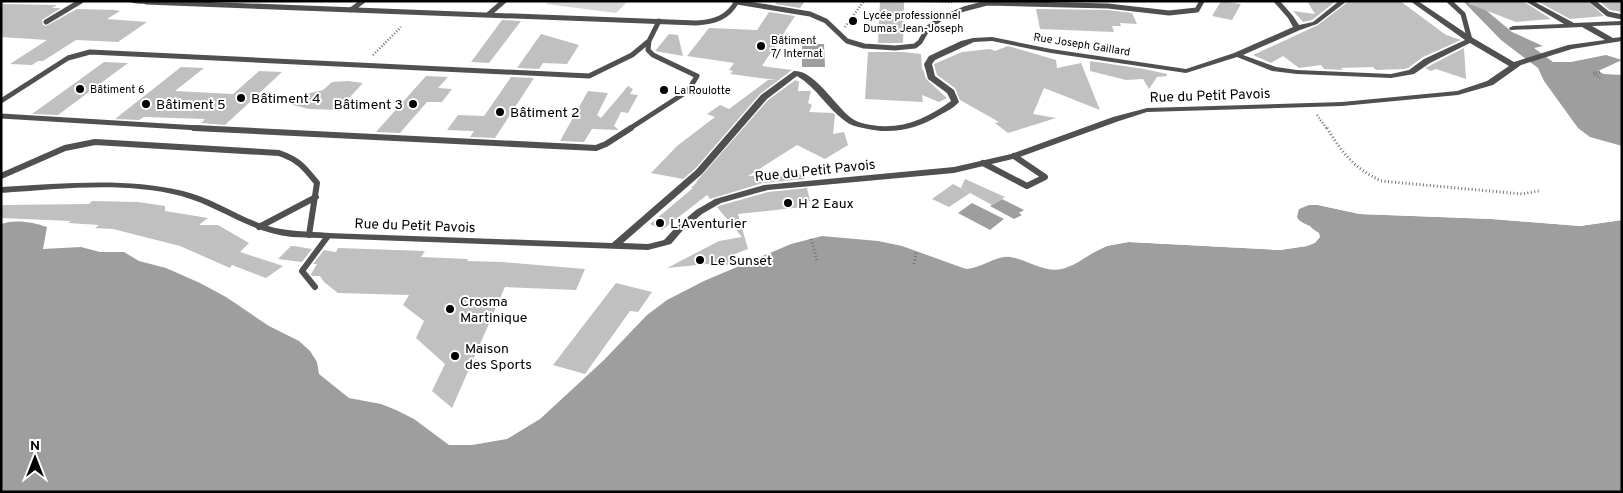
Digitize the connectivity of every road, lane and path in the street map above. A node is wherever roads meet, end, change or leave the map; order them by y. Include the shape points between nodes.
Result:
1 (81, 1) edge
2 (131, 1) edge
3 (363, 1) edge
4 (504, 1) edge
5 (864, 1) edge
6 (1202, 1) edge
7 (1276, 1) edge
8 (1344, 1) edge
9 (1413, 1) edge
10 (1449, 1) edge
11 (1528, 1) edge
12 (1592, 1) edge
13 (146, 2) edge
14 (737, 2) edge
15 (351, 10) junction
16 (489, 14) junction
17 (1622, 17) edge
18 (659, 21) junction
19 (46, 22) dead end
20 (1622, 23) edge
21 (1572, 25) junction
22 (1584, 25) junction
23 (401, 28) dead end
24 (1297, 28) junction
25 (1513, 28) dead end
26 (839, 36) junction
27 (1622, 38) edge
28 (1470, 40) junction
29 (1611, 40) junction
30 (649, 41) junction
31 (1237, 55) junction
32 (1516, 64) junction
33 (362, 66) junction
34 (1600, 72) dead end
35 (1600, 78) dead end
36 (1, 101) edge
37 (1308, 106) junction
38 (1, 116) edge
39 (1014, 156) junction
40 (983, 163) junction
41 (1, 176) edge
42 (1, 190) edge
43 (1539, 191) dead end
44 (316, 197) junction
45 (259, 227) junction
46 (310, 235) junction
47 (328, 236) junction
48 (811, 239) dead end
49 (615, 245) junction
50 (916, 252) dead end
51 (817, 260) dead end
52 (914, 264) dead end
53 (315, 287) dead end

1 - 19 lane
2 - 13 street
3 - 15 lane
4 - 16 lane
5 - 26 path
6 - 26 lane via 1197,10 1183,14 1124,7 975,5 940,20 929,28 919,44 912,47 859,45
7 - 24 street
8 - 24 street, Rue Joseph Gaillard via 1315,23
9 - 28 street
10 - 28 lane via 1463,14
11 - 21 street
12 - 17 lane via 1608,14
13 - 15 lane
14 - 18 lane via 723,18 709,22
14 - 26 lane via 814,15 830,23
15 - 16 lane
16 - 18 lane
18 - 30 lane
20 - 22 street
21 - 22 street
21 - 25 street
22 - 29 street
23 - 33 path
24 - 31 street, Rue Joseph Gaillard
27 - 29 street
28 - 31 street via 1411,72 1391,76 1297,72 1275,69
28 - 32 street
29 - 32 street, Rue du Petit Pavois
30 - 33 lane via 632,55 603,70 581,76
30 - 38 lane via 648,50 654,58 697,76 693,85 596,148
31 - 49 street, Rue Joseph Gaillard via 1178,71 992,39 973,40 930,60 928,64 931,77 951,92 955,102 911,126 880,128 854,124 811,82 797,73 764,97 700,172
32 - 37 street, Rue du Petit Pavois via 1490,83 1458,93
33 - 36 lane via 90,52 68,58
34 - 35 path via 1593,73
37 - 39 street, Rue du Petit Pavois via 1148,110
37 - 43 path via 1319,117 1347,161 1362,173 1381,181 1522,194
39 - 40 street, Rue du Petit Pavois
39 - 40 lane via 1045,177 1027,186
40 - 49 street, Rue du Petit Pavois via 954,170 767,187 718,201 699,212 660,245
41 - 44 lane via 48,155 88,143 241,149 294,158 316,184
42 - 45 street, Rue du Petit Pavois via 92,186 162,190 185,195
44 - 45 lane
44 - 46 lane
45 - 46 street, Rue du Petit Pavois
46 - 47 street, Rue du Petit Pavois
47 - 49 street, Rue du Petit Pavois
47 - 53 lane via 302,271
48 - 51 path
50 - 52 path

